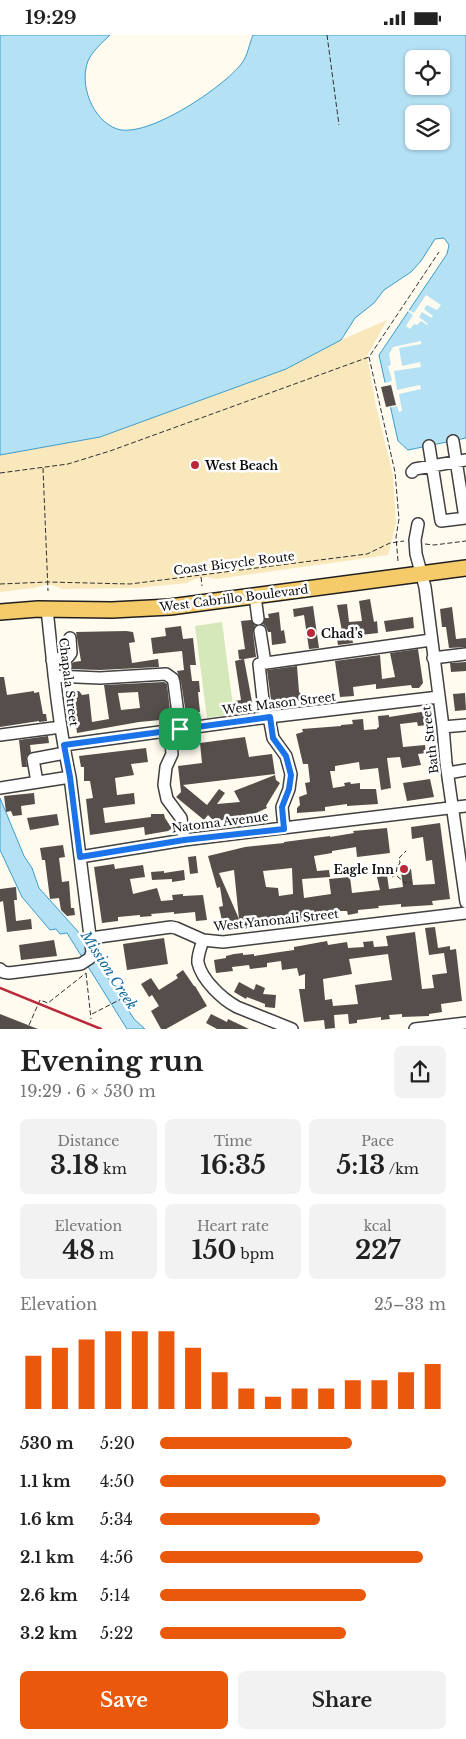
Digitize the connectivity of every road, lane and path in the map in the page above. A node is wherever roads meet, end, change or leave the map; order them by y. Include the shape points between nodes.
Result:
1 (327, 35) edge
2 (339, 125) dead end
3 (438, 252) dead end
4 (369, 357) junction
5 (453, 441) dead end
6 (429, 446) dead end
7 (461, 461) edge
8 (432, 466) junction
9 (43, 468) junction
10 (412, 471) dead end
11 (0, 473) edge
12 (465, 518) edge
13 (418, 524) dead end
14 (415, 540) junction
15 (466, 541) edge
16 (396, 542) junction
17 (398, 561) dead end
18 (466, 569) edge
19 (422, 575) junction
20 (200, 576) junction
21 (48, 582) junction
22 (0, 584) edge
23 (202, 586) dead end
24 (48, 591) dead end
25 (255, 596) junction
26 (47, 609) junction
27 (0, 612) edge
28 (258, 619) dead end
29 (260, 631) dead end
30 (70, 639) dead end
31 (431, 640) junction
32 (466, 654) edge
33 (433, 658) junction
34 (52, 660) junction
35 (265, 663) junction
36 (54, 676) junction
37 (439, 697) junction
38 (267, 717) junction
39 (466, 725) edge
40 (61, 727) junction
41 (443, 727) junction
42 (175, 730) junction
43 (0, 735) edge
44 (64, 749) junction
45 (466, 770) edge
46 (448, 773) junction
47 (70, 777) junction
48 (37, 782) junction
49 (0, 788) edge
50 (466, 806) edge
51 (453, 807) junction
52 (284, 829) junction
53 (184, 840) junction
54 (406, 851) dead end
55 (80, 857) junction
56 (396, 875) junction
57 (392, 877) dead end
58 (411, 883) dead end
59 (466, 902) edge
60 (466, 913) edge
61 (203, 940) junction
62 (92, 942) junction
63 (86, 969) junction
64 (2, 970) edge
65 (129, 995) dead end
66 (91, 1015) junction
67 (91, 1019) dead end
68 (466, 1023) edge
69 (29, 1025) dead end
70 (292, 1029) edge
71 (415, 1029) edge

1 - 2 path
3 - 4 path
4 - 9 path via 110,451
4 - 16 path via 395,471 400,519
5 - 7 street
6 - 8 street
7 - 8 street
7 - 12 street
8 - 10 street
8 - 12 street via 441,521
9 - 11 path
9 - 21 path
13 - 14 street, Bath Street
14 - 15 path, Coast Bicycle Route via 434,545
14 - 16 path, Coast Bicycle Route
14 - 19 street, Bath Street
16 - 17 path
16 - 20 path, Coast Bicycle Route via 368,554
18 - 19 main road, West Cabrillo Boulevard
19 - 25 main road, West Cabrillo Boulevard
19 - 31 street, Bath Street
20 - 21 path, Coast Bicycle Route via 130,584
20 - 23 path
21 - 22 path, Coast Bicycle Route
21 - 24 path
25 - 26 main road, West Cabrillo Boulevard via 143,609
25 - 28 street
26 - 27 main road, West Cabrillo Boulevard
26 - 34 street, Chapala Street
29 - 35 street
30 - 34 street via 71,653 68,657
31 - 33 street, Bath Street
31 - 35 street
32 - 33 street
33 - 37 street, Bath Street
34 - 36 street, Chapala Street
35 - 38 street via 259,664
36 - 40 street, Chapala Street
36 - 42 street via 100,679 166,674 174,683
37 - 38 street, West Mason Street
37 - 41 street, Bath Street
38 - 42 street, West Mason Street
38 - 52 street via 273,738 286,756 291,775 282,807
39 - 41 street
40 - 43 street
40 - 44 street, Chapala Street
41 - 46 street, Bath Street
42 - 44 street, West Mason Street
42 - 53 street via 164,785 167,799 181,818
44 - 47 street, Chapala Street
44 - 48 street, West Mason Street via 34,759
45 - 46 street
46 - 51 street, Bath Street
47 - 48 street
47 - 55 street, Chapala Street
48 - 49 street
50 - 51 street, Natoma Avenue
51 - 52 street, Natoma Avenue
51 - 59 street, Bath Street
52 - 53 street, Natoma Avenue
53 - 55 street, Natoma Avenue
54 - 56 path via 400,858
55 - 62 street, Chapala Street
56 - 57 path
56 - 58 path via 405,883
60 - 61 street, West Yanonali Street via 223,942
61 - 62 street, West Yanonali Street via 171,927
61 - 70 street via 199,965 215,991 237,1007
62 - 63 street
63 - 64 street via 12,973
63 - 66 path
63 - 69 path via 48,1003 40,1000
65 - 66 path
66 - 67 path
68 - 71 street

